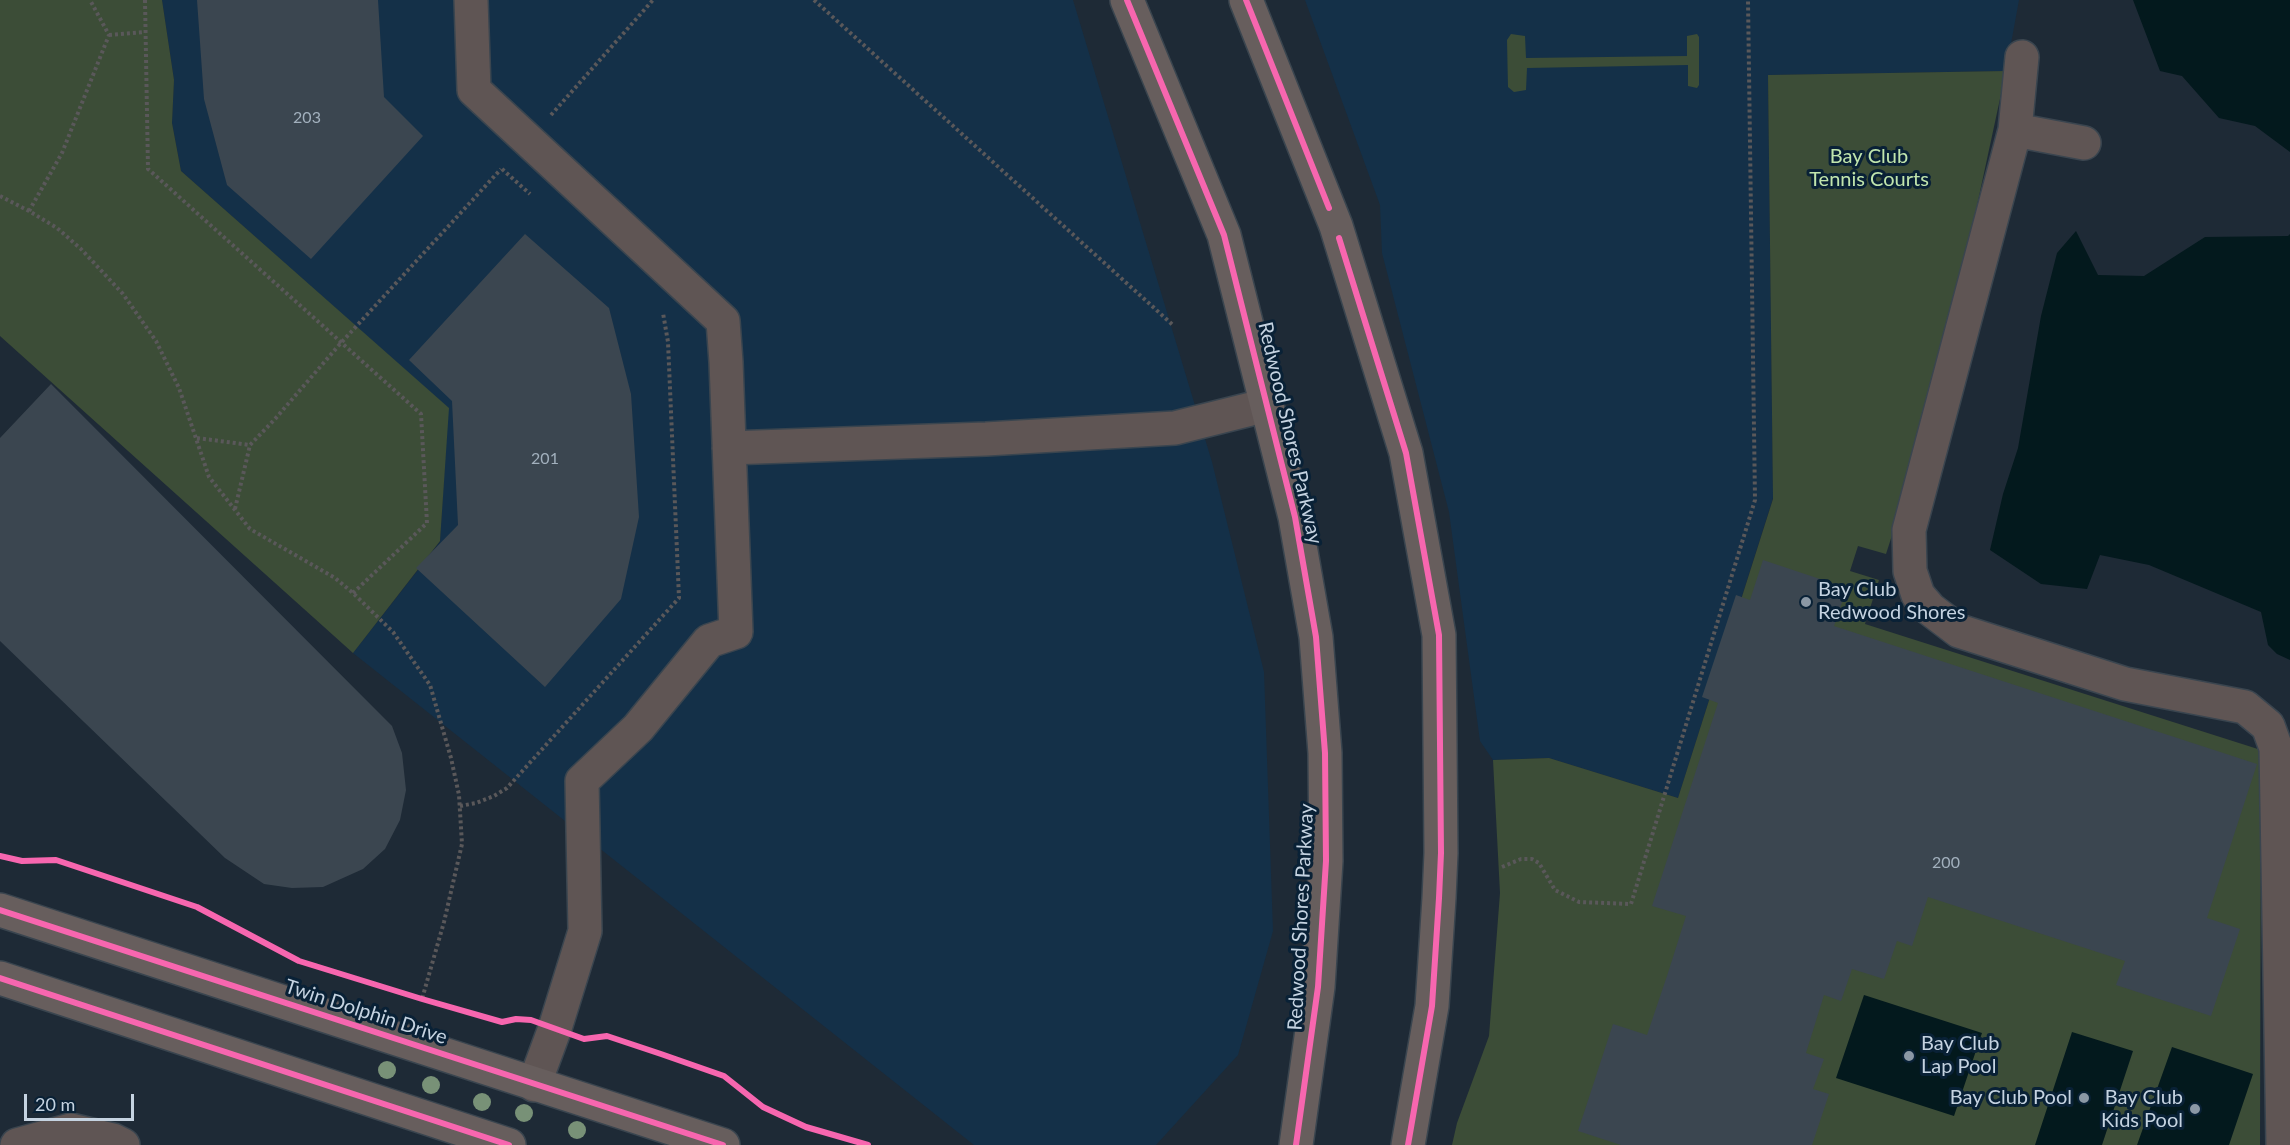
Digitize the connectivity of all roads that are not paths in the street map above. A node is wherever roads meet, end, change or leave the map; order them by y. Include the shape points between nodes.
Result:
1 (471, 0) edge
2 (1127, 0) edge
3 (1246, 0) edge
4 (2022, 57) dead end
5 (2014, 130) junction
6 (2084, 143) dead end
7 (1267, 405) junction
8 (729, 448) junction
9 (0, 910) edge
10 (0, 978) edge
11 (534, 1085) junction
12 (17, 1145) edge
13 (123, 1145) edge
14 (508, 1145) edge
15 (723, 1145) edge
16 (1296, 1145) edge
17 (1408, 1145) edge
18 (2283, 1145) edge

1 - 8 lane via 474,90 723,321
2 - 7 main road, Redwood Shores Parkway via 1224,235
3 - 17 main road via 1336,226 1406,453 1439,635 1439,909 1432,1006
4 - 5 lane
5 - 6 lane
5 - 18 lane via 1909,530 1910,571 1918,595 1959,630 2125,684 2245,707 2268,726 2276,748
7 - 8 lane via 1175,428
7 - 16 main road, Redwood Shores Parkway via 1295,517 1314,626 1325,753 1326,861 1318,987
8 - 11 lane via 736,632 709,641 638,728 582,781 585,931
9 - 11 main road, Twin Dolphin Drive
10 - 14 main road
11 - 15 main road, Twin Dolphin Drive
12 - 13 lane via 71,1130

